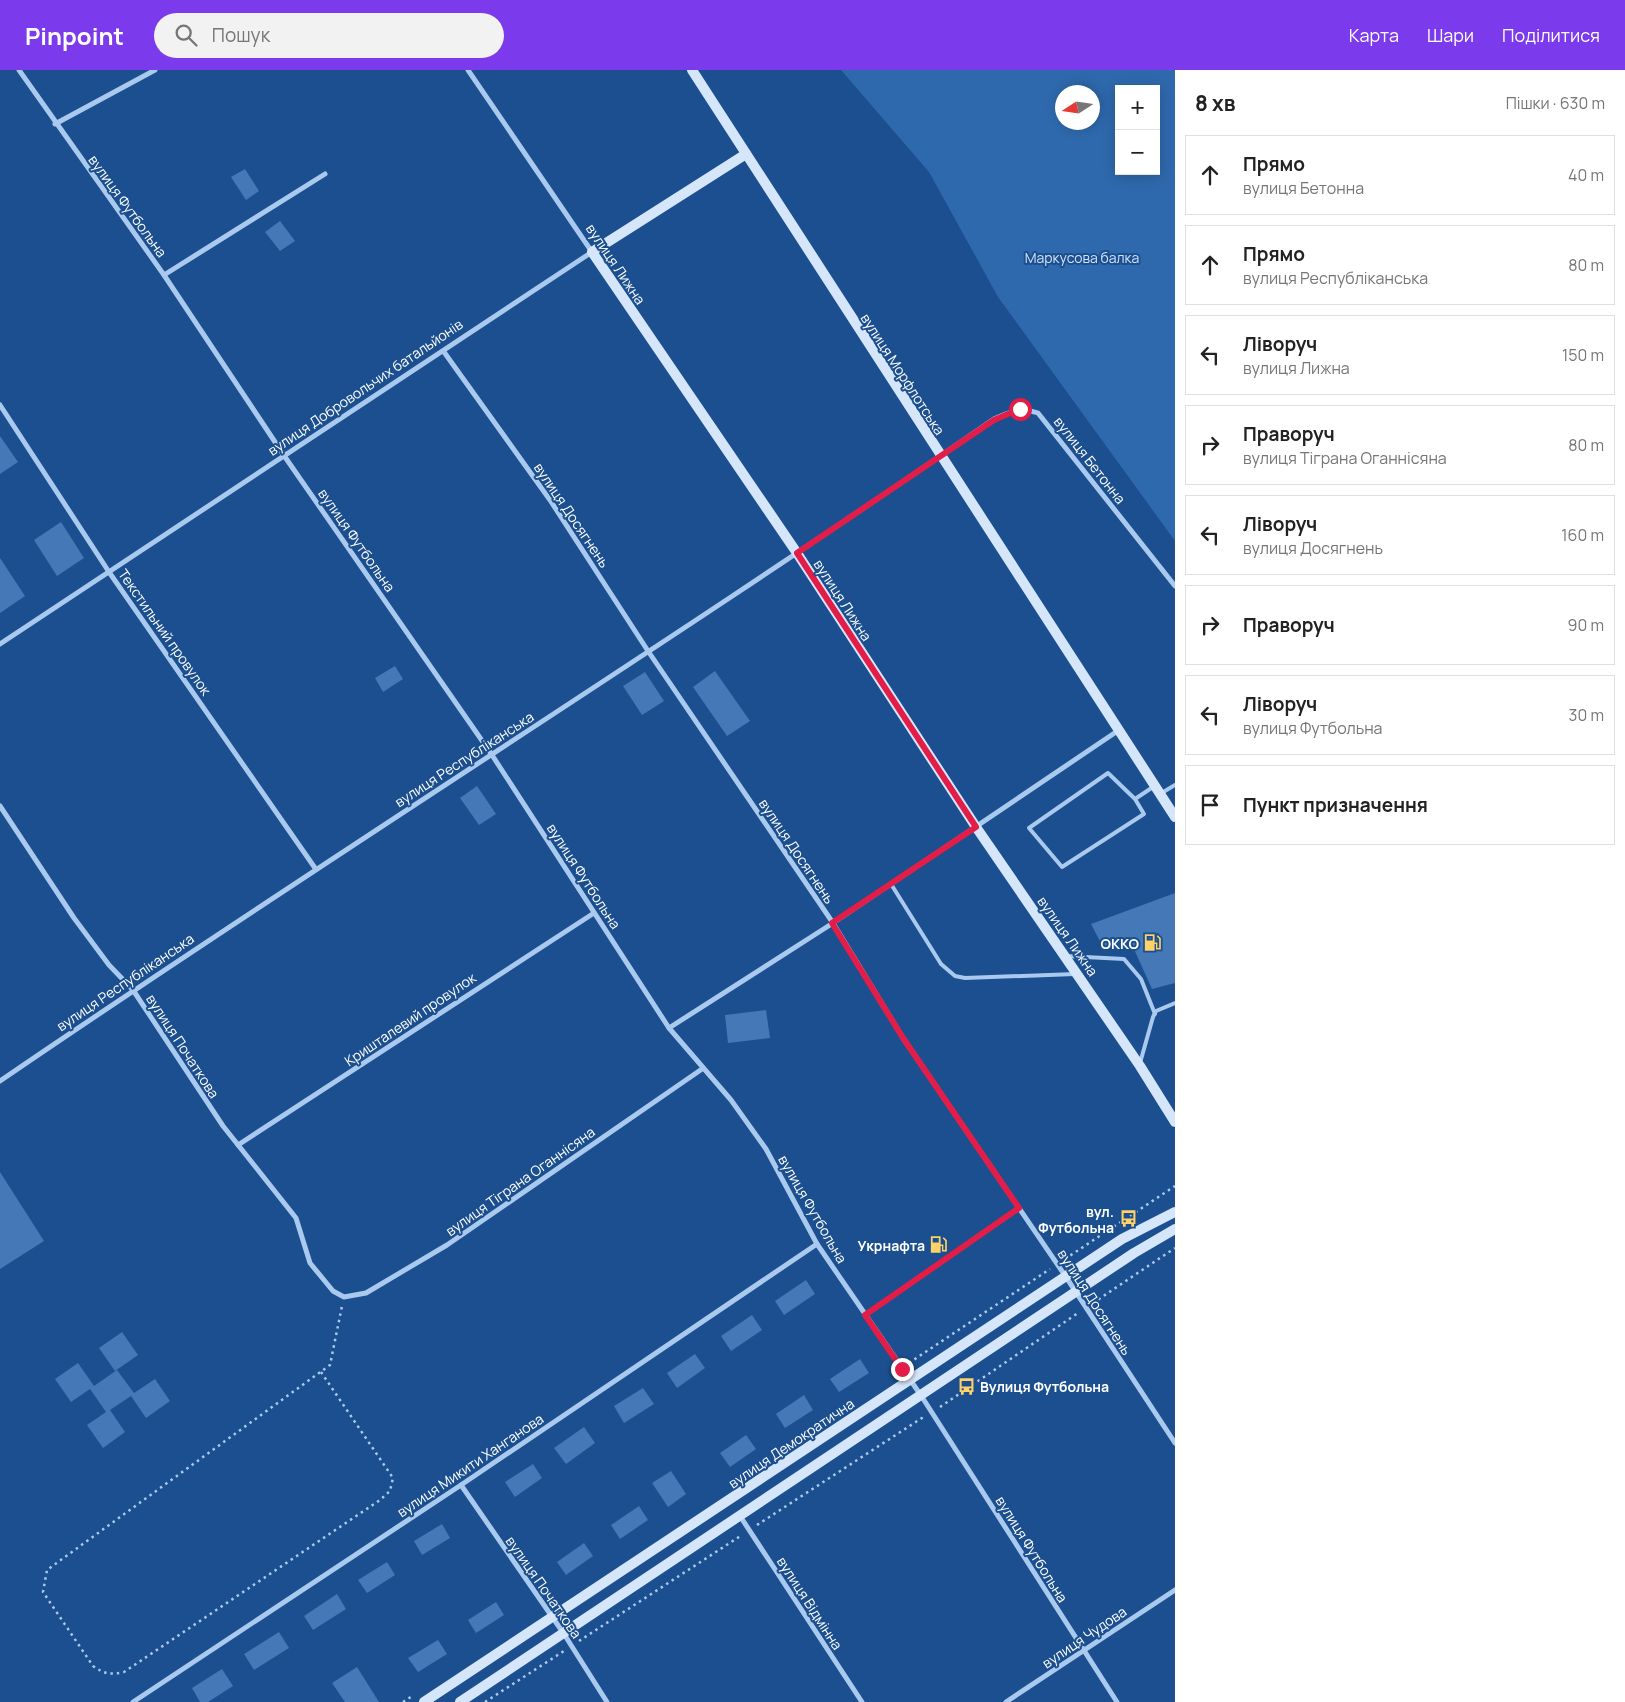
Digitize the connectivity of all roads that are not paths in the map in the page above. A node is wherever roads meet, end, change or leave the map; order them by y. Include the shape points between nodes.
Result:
1 (19, 70) edge
2 (155, 70) edge
3 (468, 70) edge
4 (692, 70) edge
5 (55, 124) junction
6 (746, 154) junction
7 (325, 174) dead end
8 (592, 252) junction
9 (164, 275) junction
10 (444, 352) junction
11 (0, 405) edge
12 (285, 457) junction
13 (940, 457) junction
14 (797, 553) junction
15 (109, 572) junction
16 (1175, 586) edge
17 (0, 644) edge
18 (648, 651) junction
19 (1120, 729) junction
20 (492, 755) junction
21 (1175, 785) edge
22 (1158, 790) junction
23 (1135, 799) junction
24 (0, 806) edge
25 (1175, 817) edge
26 (976, 827) junction
27 (315, 868) junction
28 (891, 884) junction
29 (594, 913) junction
30 (832, 923) junction
31 (1064, 956) junction
32 (1077, 974) junction
33 (133, 990) junction
34 (1175, 1003) edge
35 (1155, 1014) junction
36 (669, 1028) junction
37 (1140, 1066) junction
38 (702, 1069) junction
39 (0, 1081) edge
40 (1175, 1122) edge
41 (238, 1145) junction
42 (1019, 1208) junction
43 (1175, 1212) edge
44 (1175, 1229) edge
45 (817, 1244) junction
46 (1066, 1277) junction
47 (1075, 1292) junction
48 (344, 1297) joint
49 (865, 1315) junction
50 (910, 1380) junction
51 (922, 1396) junction
52 (1175, 1443) edge
53 (461, 1485) junction
54 (740, 1516) junction
55 (1175, 1590) edge
56 (552, 1619) junction
57 (564, 1634) junction
58 (1083, 1652) junction
59 (133, 1702) edge
60 (424, 1702) edge
61 (460, 1702) edge
62 (607, 1702) edge
63 (862, 1702) edge
64 (1006, 1702) edge
65 (1117, 1702) edge

1 - 5 street, вулиця Футбольна
2 - 5 street
3 - 8 street, вулиця Лижна
4 - 6 street, вулиця Морфлотська
5 - 9 street, вулиця Футбольна
6 - 8 street, вулиця Добровольчих батальйонів
6 - 13 street, вулиця Морфлотська
7 - 9 street
8 - 10 street, вулиця Добровольчих батальйонів
8 - 14 street, вулиця Лижна
9 - 12 street, вулиця Футбольна
10 - 12 street, вулиця Добровольчих батальйонів
10 - 18 street, вулиця Досягнень via 550,500
11 - 15 street, Текстильний провулок
12 - 15 street, вулиця Добровольчих батальйонів
12 - 20 street, вулиця Футбольна
13 - 14 street, вулиця Республіканська
13 - 16 street, вулиця Бетонна via 1008,412 1020,409 1038,413
13 - 19 street, вулиця Морфлотська
14 - 18 street, вулиця Республіканська
14 - 26 street, вулиця Лижна
15 - 17 street, вулиця Добровольчих батальйонів
15 - 27 street, Текстильний провулок
18 - 20 street, вулиця Республіканська
18 - 30 street, вулиця Досягнень
19 - 22 street, вулиця Морфлотська
19 - 26 street
20 - 27 street, вулиця Республіканська
20 - 29 street, вулиця Футбольна
21 - 22 lane
22 - 23 lane
22 - 25 street, вулиця Морфлотська
23 - 23 lane via 1144,814 1062,867 1029,828 1108,773
24 - 33 street, вулиця Початкова via 74,918 109,965
26 - 28 street
26 - 31 street, вулиця Лижна
27 - 33 street, вулиця Республіканська
28 - 30 street
28 - 32 lane via 941,964 955,976
29 - 36 street, вулиця Футбольна
29 - 41 street, Кришталевий провулок
30 - 36 street
30 - 42 street, вулиця Досягнень via 903,1038
31 - 32 street, вулиця Лижна
31 - 35 lane via 1124,959 1141,980
32 - 37 street, вулиця Лижна
33 - 39 street, вулиця Республіканська
33 - 41 street, вулиця Початкова via 197,1089
34 - 35 lane
35 - 37 lane
36 - 38 street, вулиця Футбольна
37 - 40 street, вулиця Лижна
38 - 45 street, вулиця Футбольна via 731,1100 766,1149
38 - 48 street, вулиця Тіграна Оганнісяна via 447,1245 366,1293
41 - 48 street, вулиця Початкова via 296,1218 310,1263 333,1291
42 - 46 street, вулиця Досягнень
42 - 49 lane
43 - 46 street, вулиця Демократична via 1122,1239
44 - 47 street
45 - 49 street, вулиця Футбольна
45 - 53 street, вулиця Микити Ханганова
46 - 47 street, вулиця Досягнень
46 - 50 street, вулиця Демократична
47 - 51 street
47 - 52 street, вулиця Досягнень
49 - 50 street, вулиця Футбольна
50 - 51 street, вулиця Футбольна
50 - 56 street, вулиця Демократична
51 - 54 street
51 - 58 street, вулиця Футбольна
53 - 56 street, вулиця Початкова
53 - 59 street, вулиця Микити Ханганова
54 - 57 street
54 - 63 street, вулиця Відмінна
55 - 58 street, вулиця Чудова
56 - 57 street, вулиця Початкова
56 - 60 street, вулиця Демократична
57 - 61 street
57 - 62 street, вулиця Початкова
58 - 64 street, вулиця Чудова
58 - 65 street, вулиця Футбольна

